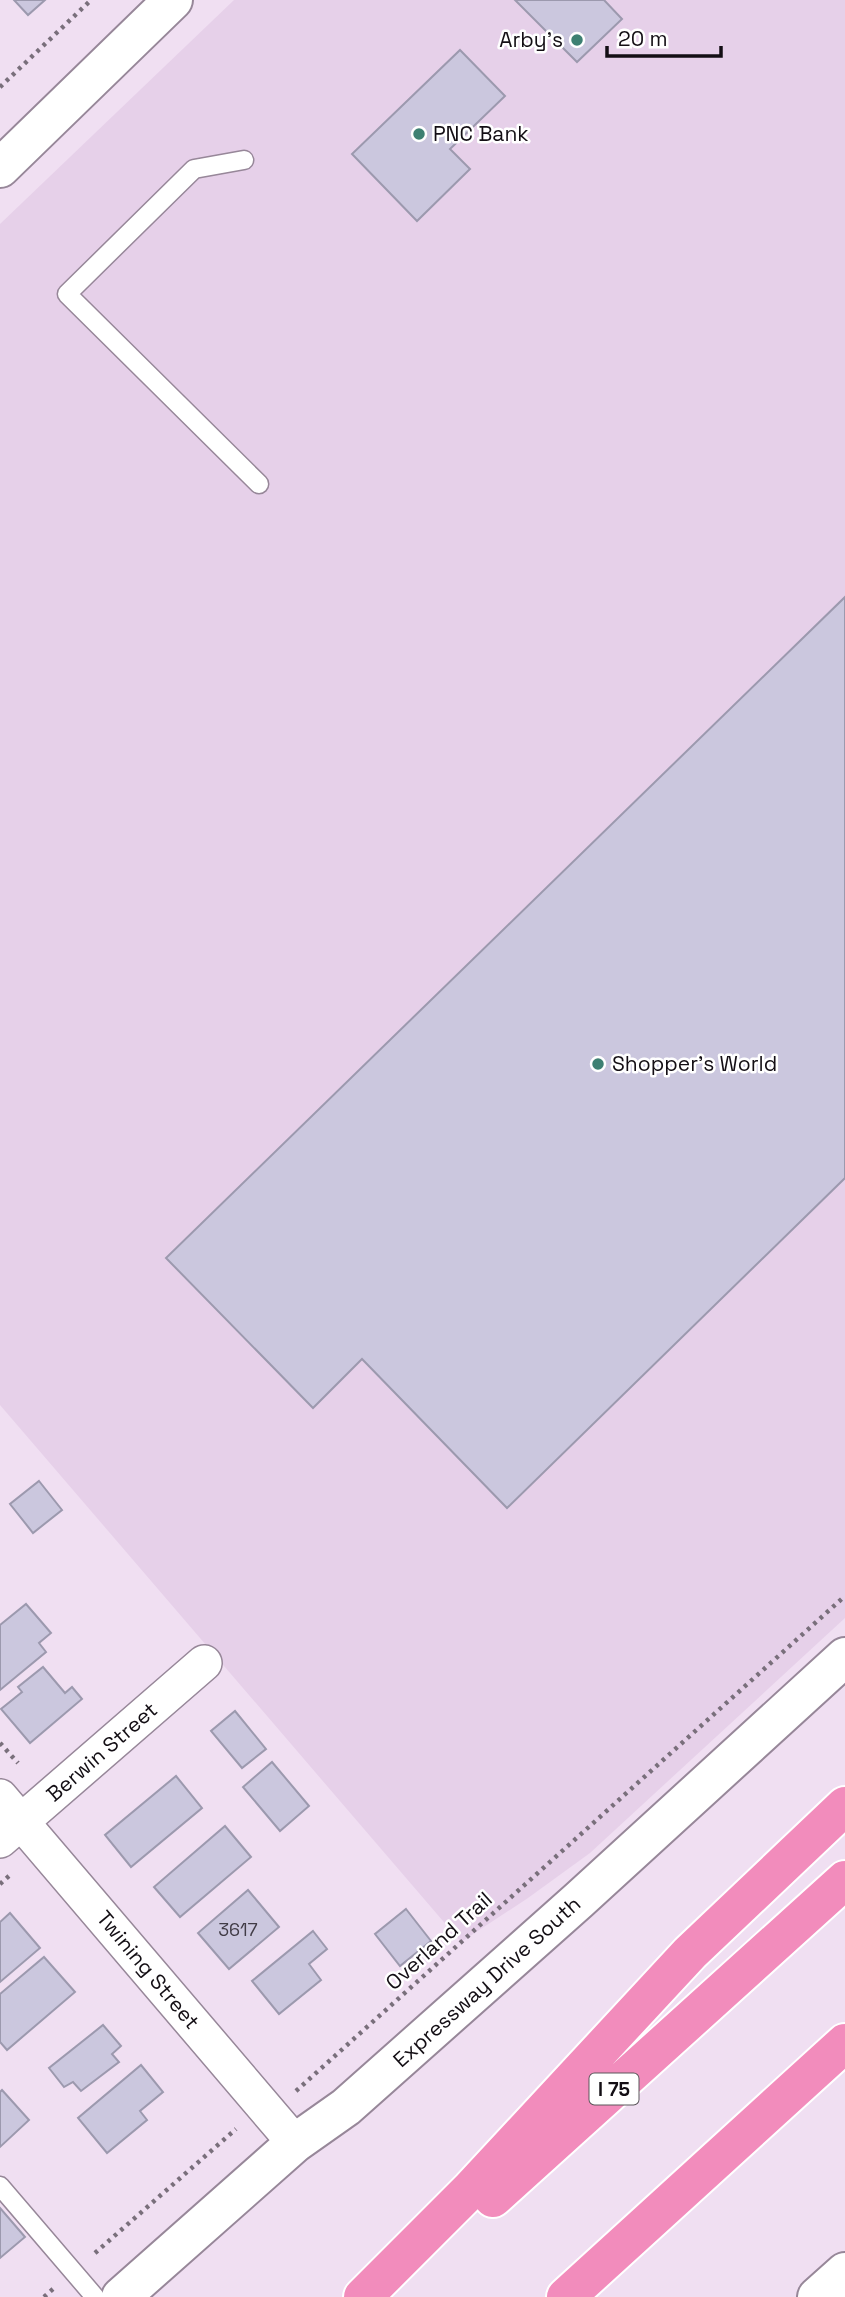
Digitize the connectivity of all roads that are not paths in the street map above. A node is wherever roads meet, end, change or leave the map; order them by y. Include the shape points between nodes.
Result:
1 (173, 0) edge
2 (244, 160) dead end
3 (0, 168) edge
4 (259, 484) dead end
5 (845, 1657) edge
6 (204, 1663) dead end
7 (845, 1806) edge
8 (7, 1820) edge
9 (845, 1880) edge
10 (845, 2043) edge
11 (845, 2052) edge
12 (794, 2090) junction
13 (295, 2143) junction
14 (0, 2186) edge
15 (845, 2272) edge
16 (94, 2297) edge
17 (121, 2297) edge
18 (363, 2297) edge
19 (384, 2297) edge
20 (566, 2297) edge
21 (817, 2297) edge

1 - 3 main road
2 - 4 lane via 194,169 67,294
5 - 13 main road, Expressway Drive South via 346,2107
6 - 8 street, Berwin Street
7 - 18 highway via 690,1952 471,2189
8 - 13 street, Twining Street
9 - 19 highway, I 75
10 - 12 highway
11 - 12 highway
12 - 20 highway
13 - 17 main road, Expressway Drive South
14 - 16 lane
15 - 21 main road

